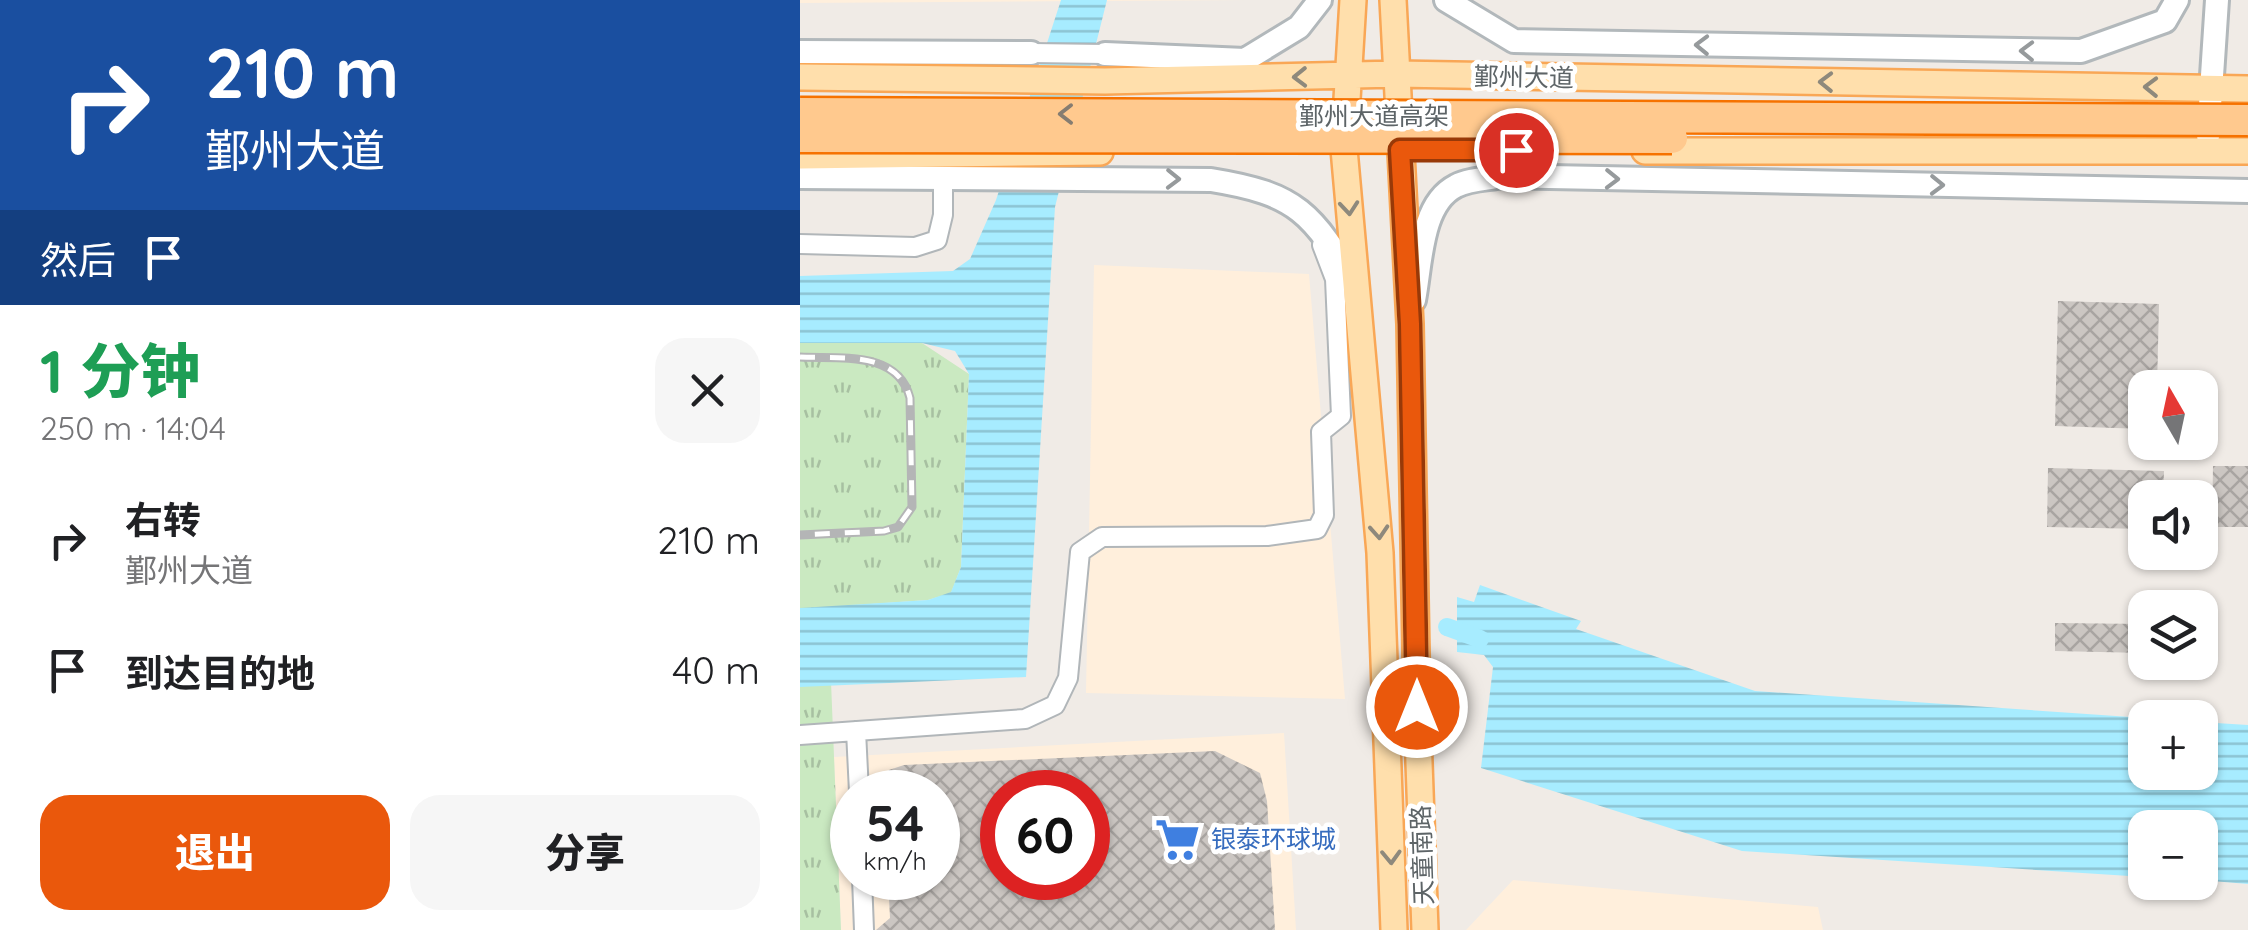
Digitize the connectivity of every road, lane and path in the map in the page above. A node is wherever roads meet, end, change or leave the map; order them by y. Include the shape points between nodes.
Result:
1 (1320, 0) edge
2 (1353, 0) edge
3 (1393, 0) edge
4 (1446, 0) edge
5 (2177, 0) edge
6 (2217, 0) edge
7 (800, 52) edge
8 (1031, 54) joint
9 (1105, 54) joint
10 (1397, 74) junction
11 (1347, 76) junction
12 (800, 77) edge
13 (2212, 88) junction
14 (2248, 89) edge
15 (800, 113) edge
16 (2248, 120) edge
17 (800, 136) edge
18 (2248, 139) edge
19 (1344, 149) junction
20 (1400, 150) junction
21 (2207, 151) junction
22 (2248, 151) edge
23 (800, 156) edge
24 (993, 165) junction
25 (800, 176) edge
26 (943, 177) junction
27 (2248, 191) edge
28 (1315, 226) junction
29 (800, 244) edge
30 (1360, 324) junction
31 (1410, 324) junction
32 (856, 731) junction
33 (800, 734) edge
34 (858, 770) edge
35 (863, 900) edge
36 (864, 930) edge
37 (1394, 930) edge
38 (1425, 930) edge

1 - 9 street via 1299,27 1245,60
2 - 11 main road
3 - 10 main road, 天童南路
5 -> 4 street via 2165,22 2081,52 1514,41
6 - 13 street
7 - 8 street
8 - 9 street
10 - 11 main road, 鄞州大道
13 -> 10 main road, 鄞州大道
10 - 20 main road, 天童南路
11 -> 12 main road, 鄞州大道 via 1105,82
11 - 19 main road
13 - 14 main road, 鄞州大道
13 - 21 street
16 -> 15 highway, 鄞州大道高架, bridge
17 - 18 highway, 鄞州大道高架, bridge
19 - 20 main road
19 - 24 main road via 1096,152
19 -> 30 main road
20 - 21 main road
20 - 31 main road, 天童南路
21 - 22 main road
23 - 24 main road
24 - 26 street
24 -> 28 street via 1075,177 1256,187 1297,206
25 - 26 street
26 - 29 street via 937,240 915,247
31 -> 27 street via 1438,199 1458,184 1503,176
28 - 30 street via 1356,286
28 - 32 street via 1335,278 1340,416 1322,432 1324,515 1317,529 1268,536 1102,536 1080,552 1068,678 1056,705 1025,720
30 -> 37 main road via 1380,553
31 - 38 main road, 天童南路
32 - 33 street
32 - 34 street
35 - 36 street

